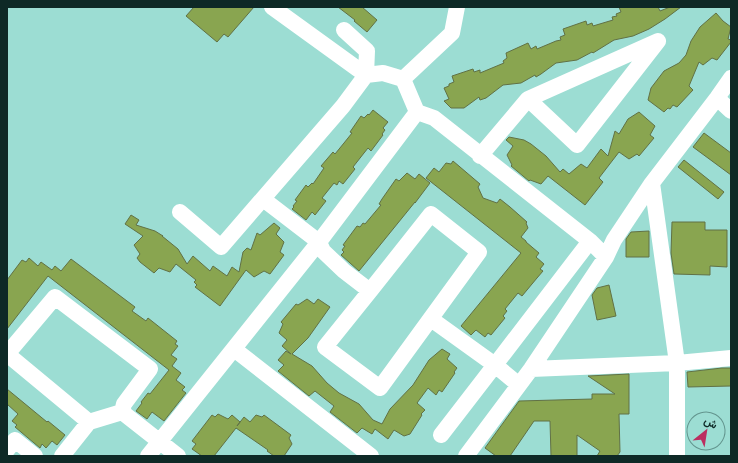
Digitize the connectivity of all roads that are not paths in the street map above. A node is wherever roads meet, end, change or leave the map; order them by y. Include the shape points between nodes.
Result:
1 (272, 7) edge
2 (457, 7) edge
3 (344, 30) dead end
4 (366, 75) junction
5 (731, 78) edge
6 (403, 79) junction
7 (717, 98) junction
8 (528, 99) junction
9 (731, 111) edge
10 (417, 112) junction
11 (480, 156) junction
12 (652, 183) junction
13 (263, 199) junction
14 (180, 212) dead end
15 (590, 241) junction
16 (319, 242) junction
17 (606, 257) junction
18 (370, 291) junction
19 (431, 319) junction
20 (234, 349) junction
21 (7, 354) edge
22 (731, 358) edge
23 (676, 363) junction
24 (495, 365) junction
25 (530, 369) junction
26 (519, 385) junction
27 (122, 412) junction
28 (89, 422) junction
29 (441, 435) dead end
30 (160, 441) junction
31 (7, 450) edge
32 (35, 456) edge
33 (62, 456) edge
34 (148, 456) edge
35 (178, 456) edge
36 (371, 456) edge
37 (466, 456) edge
38 (677, 456) edge

1 - 4 street
2 - 6 street via 452,33
3 - 4 street via 367,51
4 - 6 street via 383,73
4 - 13 street
5 - 7 street
6 - 10 street
7 - 9 street
7 - 12 street
8 - 8 street via 651,44 658,41 577,144
8 - 11 street
10 - 11 street via 434,118
10 - 16 street
11 - 15 street
12 - 17 street via 614,240
12 - 23 street
13 - 14 street via 221,247
13 - 16 street
15 - 17 street
15 - 24 street
16 - 18 street via 323,251
16 - 20 street
17 - 25 street
18 - 19 street via 325,347 380,388
18 - 19 street via 431,214 479,252
19 - 24 street
20 - 30 street
20 - 36 street
21 - 27 street via 55,297 150,369 124,404
21 - 28 street
22 - 23 street
23 - 25 street
23 - 38 street
24 - 26 street
24 - 29 street
25 - 26 street
26 - 37 street
27 - 28 street
27 - 30 street
28 - 33 street
30 - 34 street
30 - 35 street
31 - 32 street via 15,440

